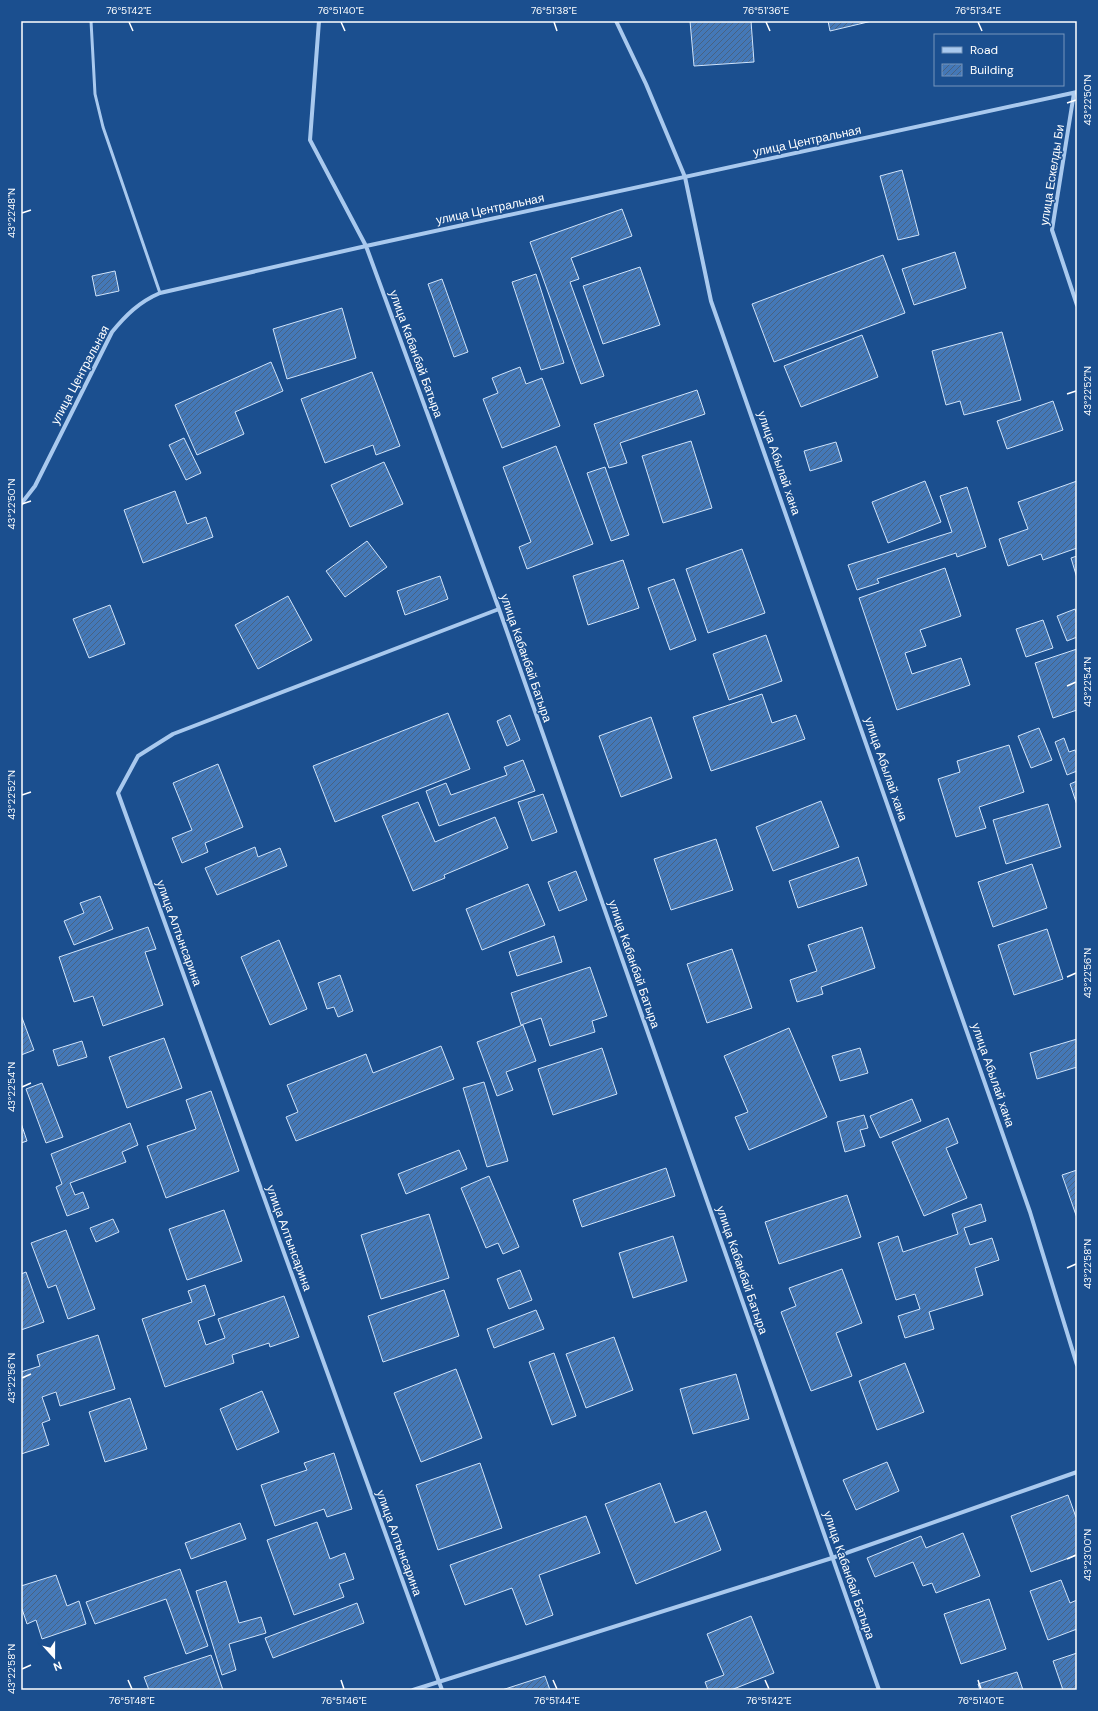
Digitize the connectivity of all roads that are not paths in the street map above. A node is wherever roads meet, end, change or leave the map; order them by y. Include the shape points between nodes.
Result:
1 (91, 21) edge
2 (319, 21) edge
3 (616, 21) edge
4 (1076, 92) edge
5 (685, 177) junction
6 (366, 246) junction
7 (160, 293) junction
8 (1077, 305) edge
9 (21, 504) edge
10 (498, 609) junction
11 (1077, 1365) edge
12 (1077, 1472) edge
13 (832, 1558) junction
14 (439, 1681) junction
15 (413, 1690) edge
16 (442, 1690) edge
17 (879, 1690) edge

1 - 7 lane via 95,94 103,127
2 - 6 street, улица Кабанбай Батыра via 310,140
3 - 5 street, улица Абылай хана
4 - 5 street, улица Центральная
4 - 8 street, улица Ескелды Би via 1052,230
5 - 6 street, улица Центральная
5 - 11 street, улица Абылай хана via 711,301 1030,1212
6 - 7 street, улица Центральная
6 - 10 street, улица Кабанбай Батыра
7 - 9 street, улица Центральная via 144,300 129,312 112,332 35,486
10 - 13 street, улица Кабанбай Батыра
10 - 14 street, улица Алтынсарина via 173,734 138,756 118,793
12 - 13 street
13 - 14 street
13 - 17 street, улица Кабанбай Батыра
14 - 15 street
14 - 16 street, улица Алтынсарина

